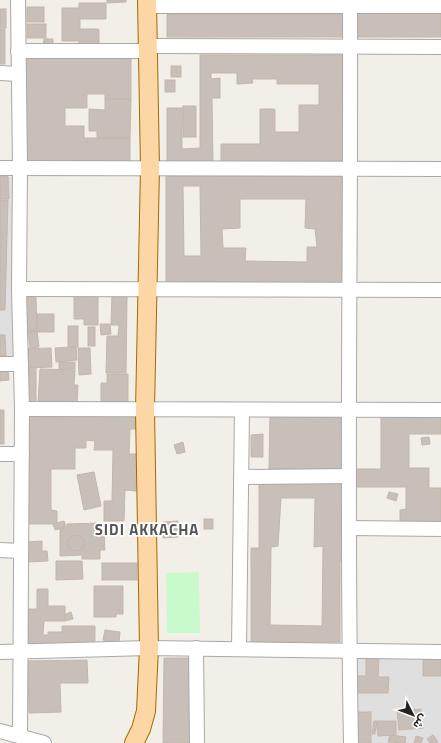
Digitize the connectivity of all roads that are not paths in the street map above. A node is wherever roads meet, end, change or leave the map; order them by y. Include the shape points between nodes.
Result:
1 (18, 0) edge
2 (147, 3) edge
3 (350, 3) edge
4 (400, 3) edge
5 (441, 6) edge
6 (349, 47) junction
7 (441, 47) edge
8 (148, 49) junction
9 (18, 51) junction
10 (0, 74) edge
11 (18, 74) junction
12 (0, 168) edge
13 (20, 168) junction
14 (150, 168) junction
15 (349, 168) junction
16 (441, 169) edge
17 (20, 289) junction
18 (148, 289) junction
19 (350, 290) junction
20 (441, 290) edge
21 (0, 364) edge
22 (21, 364) junction
23 (22, 409) junction
24 (145, 410) junction
25 (242, 410) junction
26 (348, 410) junction
27 (441, 410) edge
28 (0, 454) edge
29 (22, 454) junction
30 (348, 476) junction
31 (241, 478) junction
32 (349, 528) junction
33 (441, 529) edge
34 (0, 550) edge
35 (21, 551) junction
36 (149, 648) junction
37 (196, 648) junction
38 (239, 649) junction
39 (349, 650) junction
40 (0, 652) edge
41 (20, 652) junction
42 (441, 652) edge
43 (0, 731) edge
44 (20, 736) junction
45 (44, 743) edge
46 (134, 743) edge
47 (197, 743) edge
48 (351, 743) edge

1 - 9 street
2 - 3 street
2 - 8 main road
3 - 4 street
3 - 6 street
4 - 5 street
6 - 7 street
6 - 8 street
6 - 15 street
8 - 9 street
8 - 14 main road
9 - 11 street
10 - 11 street
11 - 13 street
12 - 13 street
13 - 14 street
13 - 17 street
14 - 15 street
14 - 18 main road
15 - 16 street
15 - 19 street
17 - 18 street
17 - 22 street
18 - 19 street
18 - 24 main road
19 - 20 street
19 - 26 street
21 - 22 street
22 - 23 street
23 - 24 street
23 - 29 street
24 - 25 street
24 - 36 main road
25 - 26 street
25 - 31 street
26 - 27 street
26 - 30 street
28 - 29 street
29 - 35 street
30 - 31 street
30 - 32 street
31 - 38 street
32 - 33 street
32 - 39 street
34 - 35 street
35 - 41 street
36 - 37 street
36 - 41 street
36 - 46 main road via 146,711
37 - 38 street
37 - 47 street
38 - 39 street
39 - 42 street
39 - 48 street
40 - 41 street
41 - 44 street
43 - 44 street
44 - 45 street

